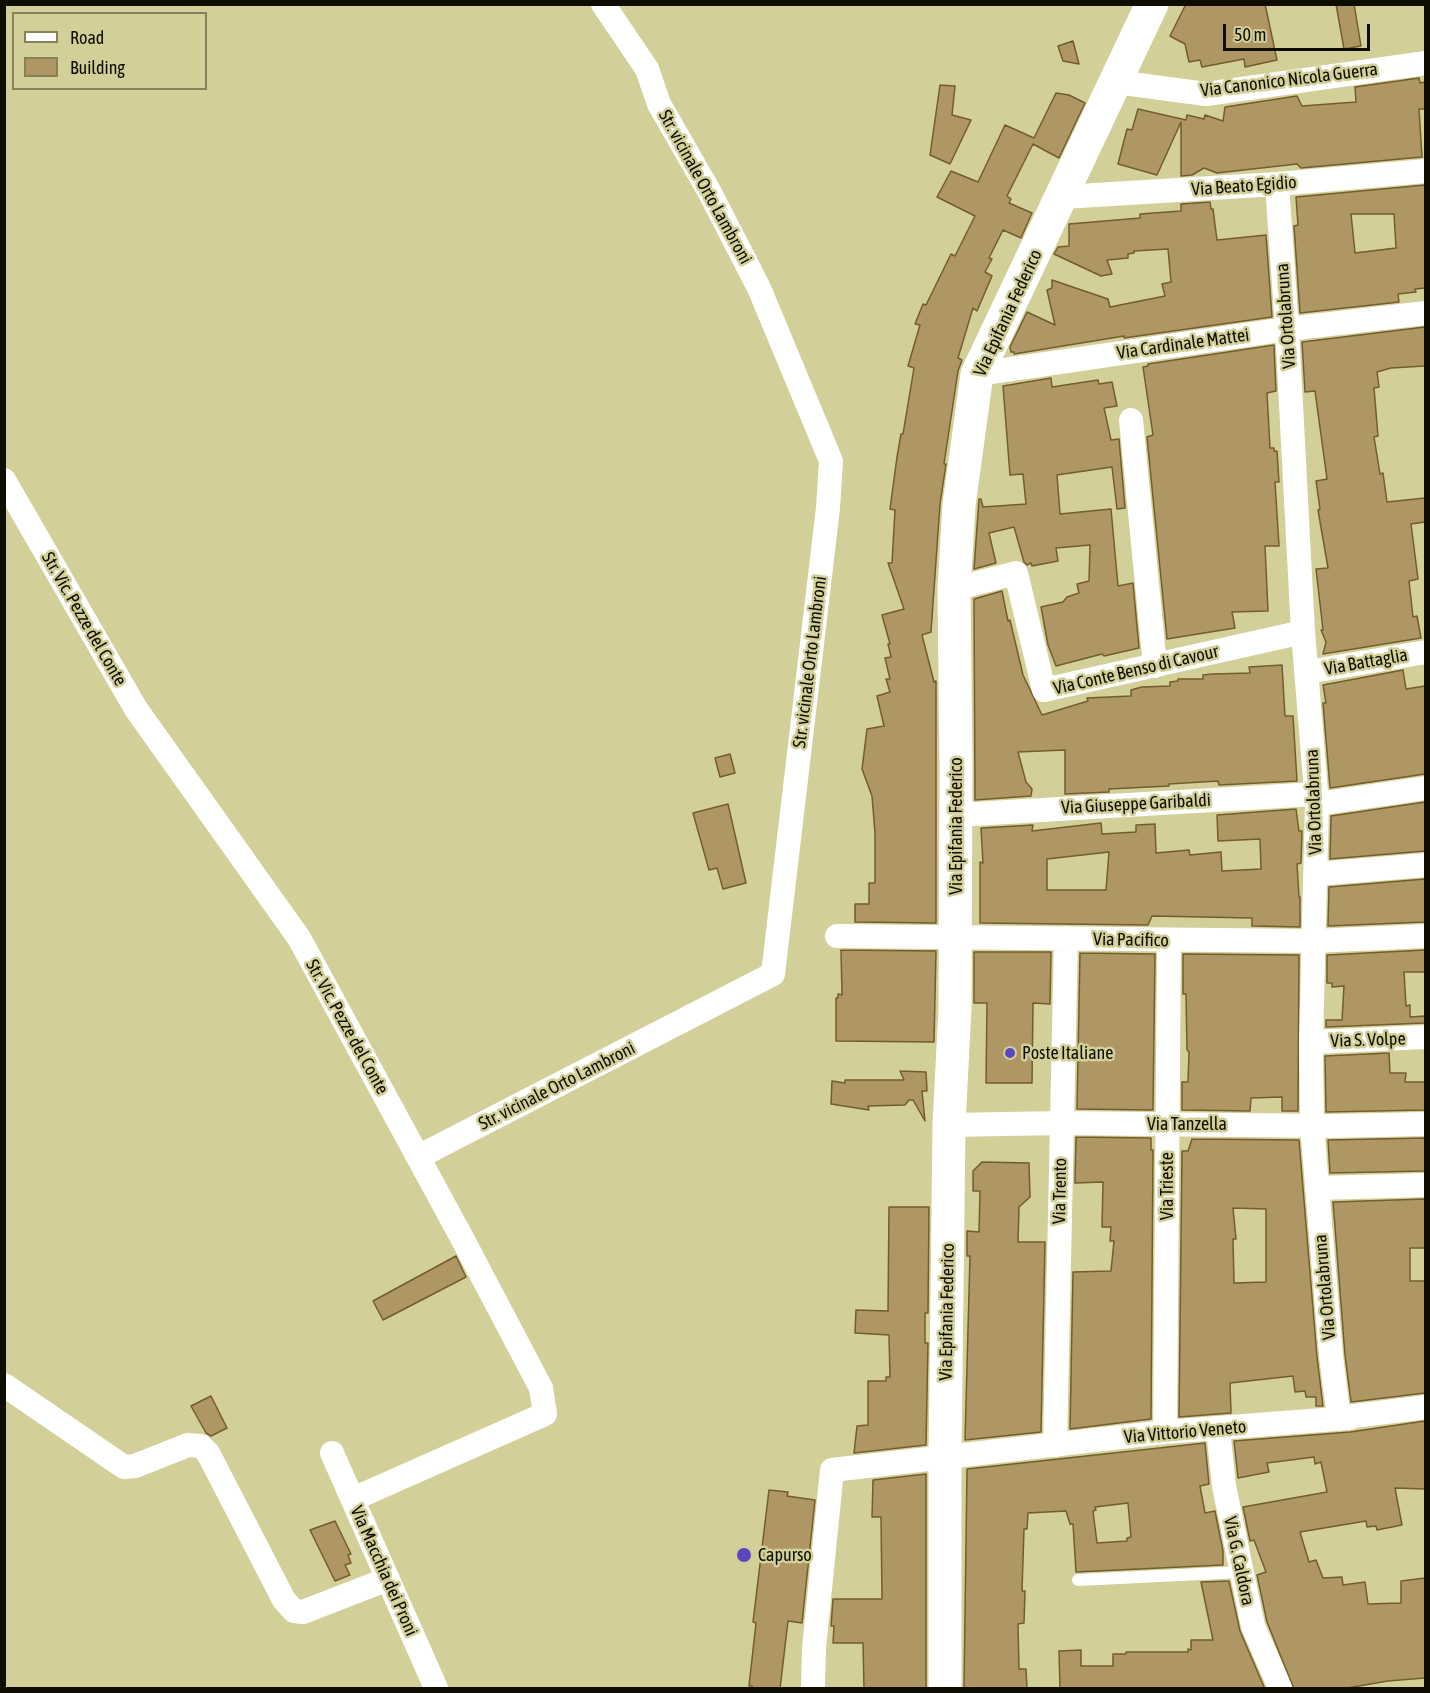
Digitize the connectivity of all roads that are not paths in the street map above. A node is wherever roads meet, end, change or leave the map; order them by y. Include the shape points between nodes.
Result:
1 (603, 4) edge
2 (1152, 4) edge
3 (1425, 63) edge
4 (1116, 82) junction
5 (1425, 171) edge
6 (1277, 184) junction
7 (1062, 197) junction
8 (1425, 313) edge
9 (1287, 329) junction
10 (977, 374) junction
11 (1131, 420) dead end
12 (4, 480) edge
13 (954, 589) junction
14 (1303, 632) junction
15 (1425, 652) edge
16 (1155, 666) junction
17 (1308, 672) junction
18 (1425, 788) edge
19 (1316, 799) junction
20 (956, 815) junction
21 (1425, 865) edge
22 (1316, 874) junction
23 (837, 936) dead end
24 (1425, 936) edge
25 (955, 937) junction
26 (1066, 938) junction
27 (1169, 940) junction
28 (1313, 941) junction
29 (1425, 1037) edge
30 (1311, 1042) junction
31 (1061, 1123) junction
32 (1168, 1124) junction
33 (1425, 1124) edge
34 (950, 1125) junction
35 (1312, 1125) junction
36 (418, 1157) junction
37 (1425, 1185) edge
38 (1317, 1188) junction
39 (4, 1385) edge
40 (1425, 1407) edge
41 (1339, 1419) junction
42 (1218, 1429) junction
43 (1165, 1432) junction
44 (1055, 1445) junction
45 (332, 1453) dead end
46 (945, 1458) junction
47 (353, 1499) junction
48 (1241, 1572) junction
49 (388, 1579) junction
50 (1078, 1580) dead end
51 (436, 1689) edge
52 (813, 1689) edge
53 (945, 1689) edge
54 (1280, 1689) edge

1 - 36 street, Str. vicinale Orto Lambroni via 647,69 659,104 759,288 831,461 773,974
2 - 4 main road, Via Epifania Federico
3 - 4 street, Via Canonico Nicola Guerra via 1206,94
4 - 7 main road, Via Epifania Federico
5 - 6 street, Via Beato Egidio
6 - 7 street, Via Beato Egidio
6 - 9 street, Via Ortolabruna
7 - 10 main road, Via Epifania Federico
8 - 9 street, Via Cardinale Mattei
9 - 10 street, Via Cardinale Mattei
9 - 14 street, Via Ortolabruna
10 - 13 main road, Via Epifania Federico via 959,505
11 - 16 street
12 - 36 street, Str. Vic. Pezze del Conte via 136,709 298,938
13 - 16 street, Via Conte Benso di Cavour via 1016,573 1044,690
13 - 20 main road, Via Epifania Federico
14 - 16 street, Via Conte Benso di Cavour
14 - 17 street, Via Ortolabruna
15 - 17 street, Via Battaglia
17 - 19 street, Via Ortolabruna
18 - 19 street, Via Giuseppe Garibaldi
19 - 20 street, Via Giuseppe Garibaldi
19 - 22 street, Via Ortolabruna
20 - 25 main road, Via Epifania Federico
21 - 22 street
22 - 28 street, Via Ortolabruna
23 - 25 street, Via Pacifico
24 - 28 street, Via Pacifico
25 - 26 street, Via Pacifico
25 - 34 main road, Via Epifania Federico
26 - 27 street, Via Pacifico
26 - 31 street, Via Trento
27 - 28 street, Via Pacifico
27 - 32 street, Via Trieste
28 - 30 street, Via Ortolabruna
29 - 30 street, Via S. Volpe
30 - 35 street, Via Ortolabruna
31 - 32 street, Via Tanzella
31 - 34 street, Via Tanzella
31 - 44 street, Via Trento
32 - 35 street, Via Tanzella
32 - 43 street, Via Trieste
33 - 35 street, Via Tanzella
34 - 46 main road, Via Epifania Federico
35 - 38 street, Via Ortolabruna
36 - 47 street, Str. Vic. Pezze del Conte via 541,1388 545,1414
37 - 38 street
38 - 41 street, Via Ortolabruna
39 - 49 street via 124,1467 188,1445 201,1446 284,1600 294,1611 303,1612
40 - 41 street, Via Vittorio Veneto
41 - 42 street, Via Vittorio Veneto
42 - 43 street, Via Vittorio Veneto
42 - 48 street, Via G. Caldora via 1224,1486
43 - 44 street, Via Vittorio Veneto
44 - 46 street, Via Vittorio Veneto
45 - 47 street, Via Macchia dei Proni
46 - 52 street, Via Vittorio Veneto via 832,1470
46 - 53 main road, Via Epifania Federico
47 - 49 street, Via Macchia dei Proni
48 - 50 lane
48 - 54 street, Via G. Caldora via 1253,1626
49 - 51 street, Via Macchia dei Proni

